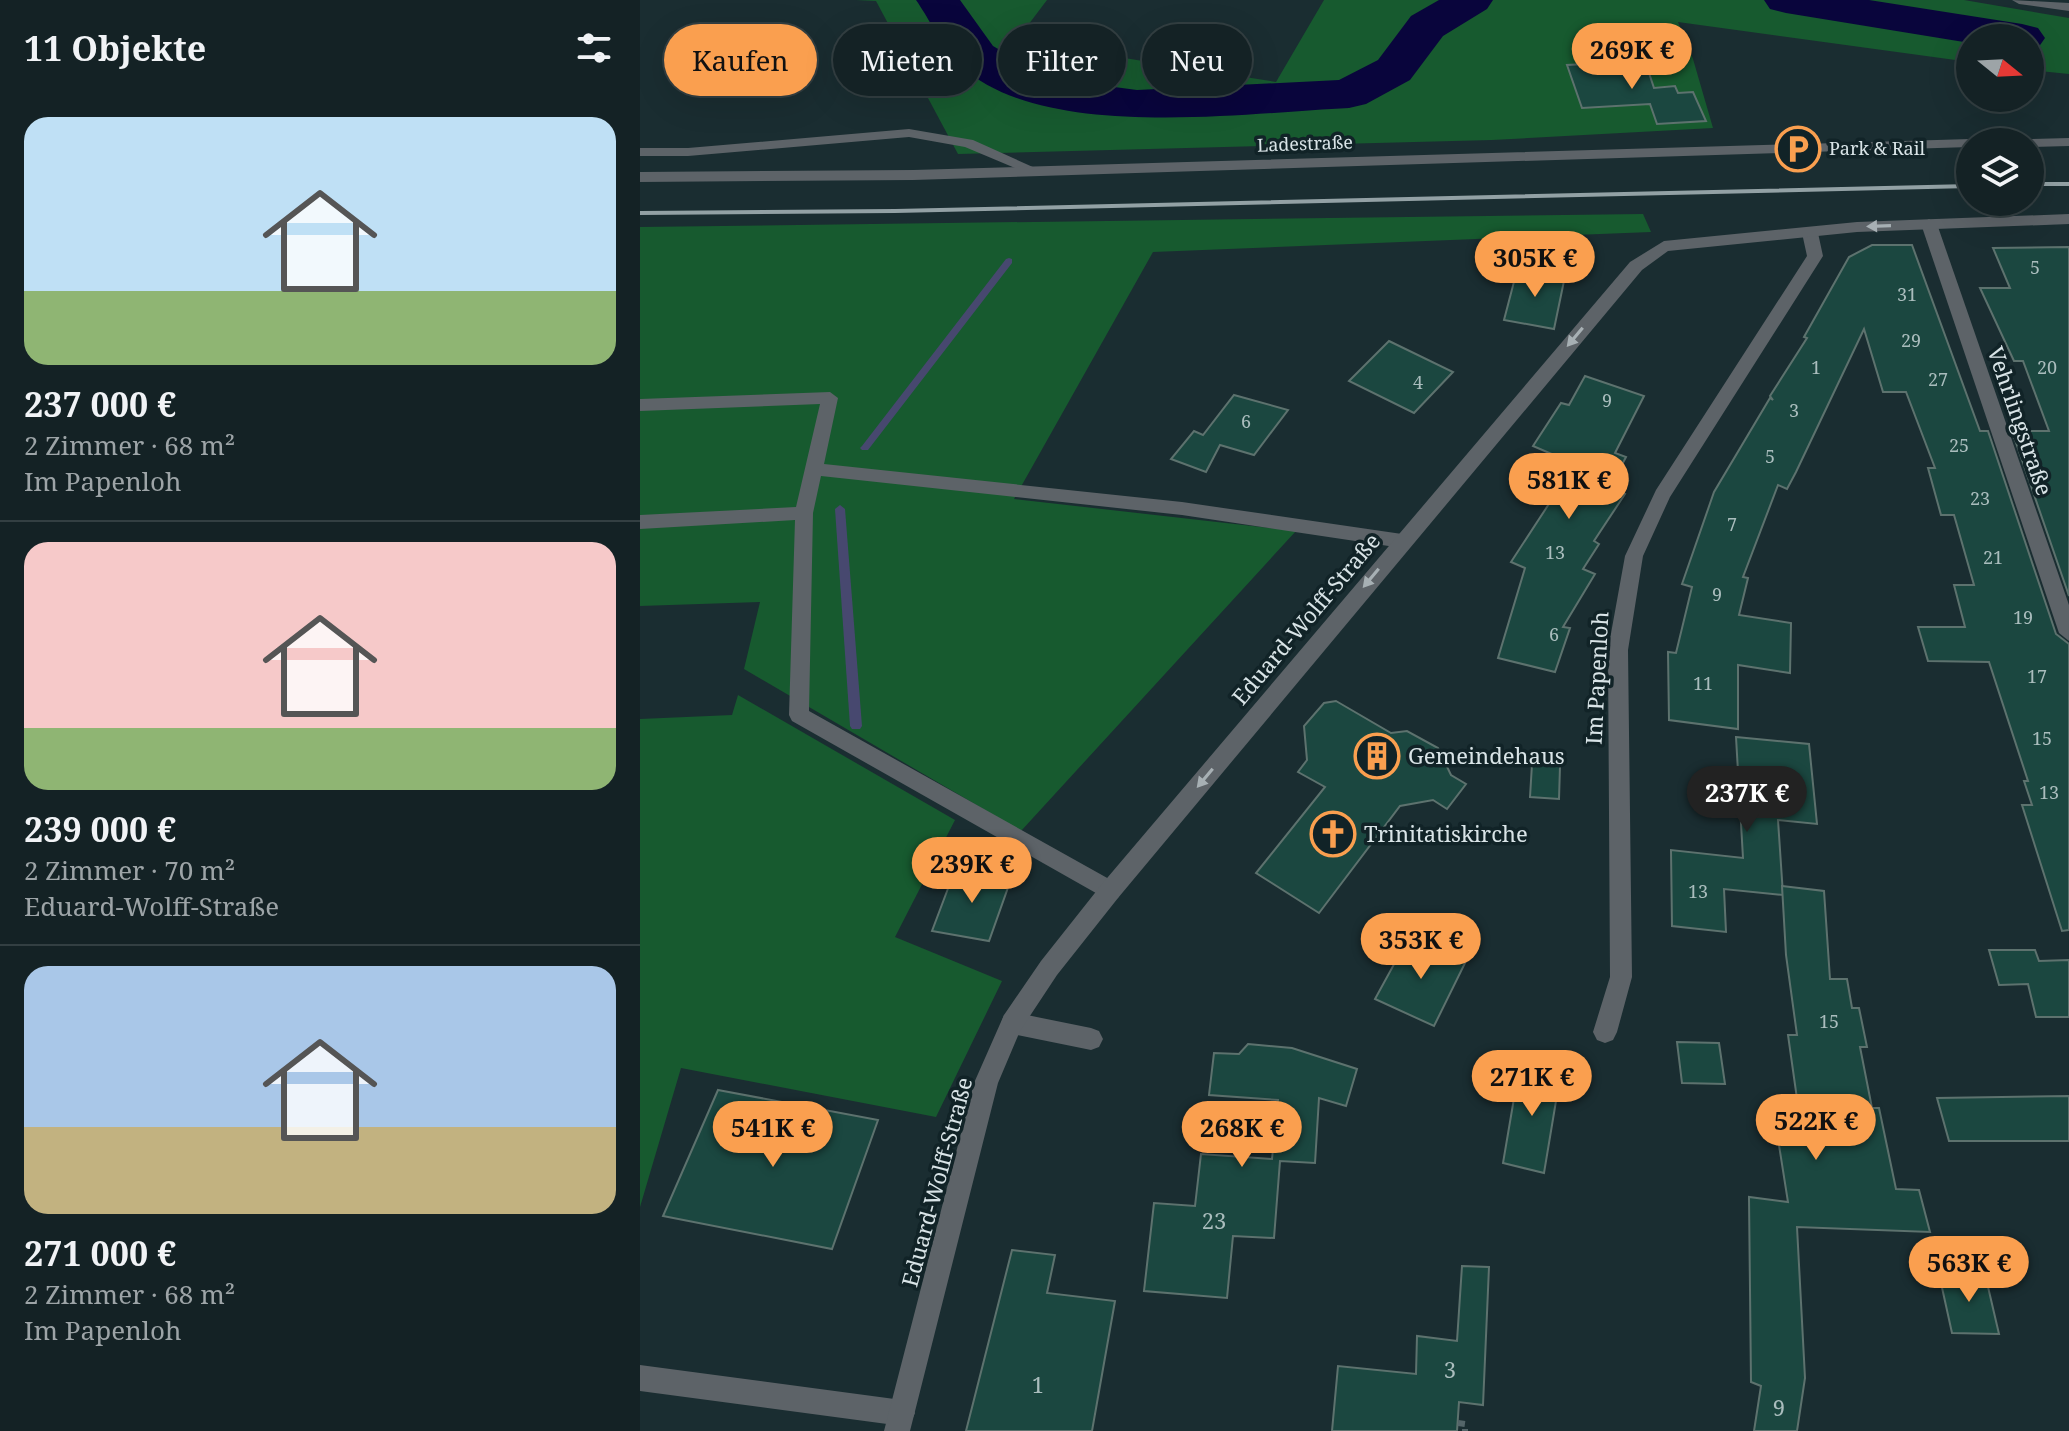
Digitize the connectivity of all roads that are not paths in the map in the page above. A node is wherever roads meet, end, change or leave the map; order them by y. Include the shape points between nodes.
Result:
1 (2019, 0) edge
2 (2069, 7) edge
3 (2069, 142) edge
4 (1956, 143) edge
5 (2044, 143) edge
6 (640, 152) edge
7 (1037, 172) junction
8 (640, 177) edge
9 (2069, 219) edge
10 (1929, 224) junction
11 (1810, 233) junction
12 (640, 405) edge
13 (814, 469) junction
14 (804, 513) junction
15 (640, 522) edge
16 (1402, 541) junction
17 (2069, 633) edge
18 (1110, 891) junction
19 (1012, 1023) junction
20 (1605, 1032) dead end
21 (1091, 1039) dead end
22 (640, 1378) edge
23 (899, 1422) edge

1 - 2 street
3 - 5 street
4 - 7 street, Ladestraße
6 - 7 street via 909,133 968,143
7 - 8 street, Ladestraße
9 - 10 street, Eduard-Wolff-Straße
10 -> 11 street, Eduard-Wolff-Straße
10 - 17 street, Vehrlingstraße
11 -> 16 street, Eduard-Wolff-Straße via 1664,246 1636,266
11 - 20 street, Im Papenloh via 1815,256 1662,495 1634,556 1618,650 1621,977
12 - 13 street via 830,398
13 - 14 street
13 - 16 street via 1023,490
14 - 15 street
14 - 18 street via 799,715
16 -> 18 street, Eduard-Wolff-Straße
18 - 19 street, Eduard-Wolff-Straße
19 - 21 street
19 - 23 street, Eduard-Wolff-Straße via 986,1083
22 - 23 street

